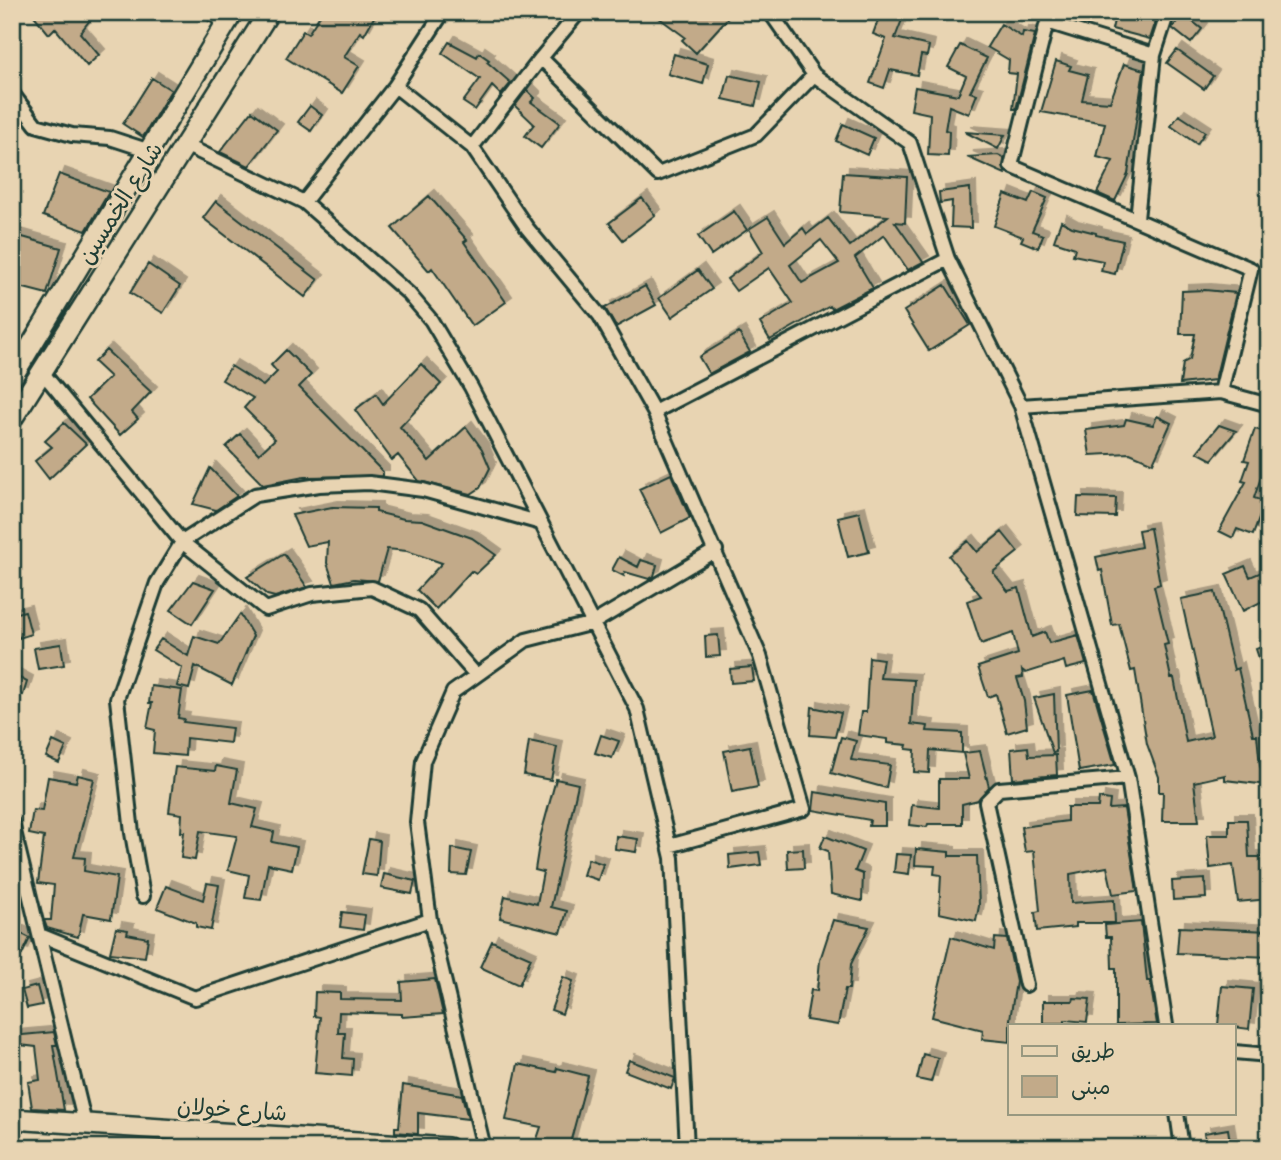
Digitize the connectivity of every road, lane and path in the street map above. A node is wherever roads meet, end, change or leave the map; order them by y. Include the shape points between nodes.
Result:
1 (269, 12) edge
2 (443, 12) edge
3 (579, 12) edge
4 (770, 12) edge
5 (1168, 12) edge
6 (223, 16) edge
7 (1154, 55) junction
8 (541, 58) junction
9 (814, 75) junction
10 (395, 86) junction
11 (12, 93) edge
12 (185, 145) junction
13 (472, 147) junction
14 (147, 150) junction
15 (304, 202) junction
16 (1137, 219) junction
17 (947, 259) junction
18 (42, 372) junction
19 (12, 377) edge
20 (1221, 391) junction
21 (1269, 405) edge
22 (1021, 406) junction
23 (654, 412) junction
24 (12, 419) edge
25 (541, 523) junction
26 (182, 541) junction
27 (716, 551) junction
28 (593, 623) junction
29 (476, 675) junction
30 (1128, 778) junction
31 (12, 823) edge
32 (669, 846) junction
33 (144, 896) dead end
34 (430, 920) junction
35 (40, 935) junction
36 (1026, 985) dead end
37 (1166, 1024) edge
38 (1236, 1052) edge
39 (1269, 1055) edge
40 (1177, 1114) edge
41 (12, 1119) edge
42 (85, 1124) junction
43 (448, 1148) edge
44 (484, 1148) edge
45 (688, 1148) edge
46 (1182, 1148) edge

1 - 12 main road, شارع الخمسين
2 - 10 street
3 - 8 street
4 - 9 street
5 - 7 street
6 - 14 main road, شارع الخمسين
7 - 16 street
7 - 16 street via 1047,22 1011,166
8 - 9 street via 657,174 756,135
8 - 13 street
9 - 17 street via 910,143
10 - 13 street
10 - 15 street
11 - 14 street via 36,125 72,135 110,138
12 - 15 street
12 - 18 main road, شارع الخمسين
13 - 23 street via 527,228 600,316
14 - 19 main road, شارع الخمسين
15 - 25 street via 409,294 431,320
16 - 20 street via 1251,269
17 - 22 street
17 - 23 street
18 - 24 main road, شارع الخمسين
18 - 26 street
20 - 21 street
20 - 22 street
22 - 30 street
23 - 27 street
25 - 26 street via 423,490 369,483 319,485 255,495
25 - 28 street
26 - 29 street via 266,609 312,594 372,587 419,610
26 - 33 street via 157,583 117,699
27 - 28 street
27 - 32 street via 760,656 804,809
28 - 29 street via 526,639
28 - 32 street via 637,709
29 - 34 street via 453,692 423,761 417,822
30 - 36 street via 999,789 986,802
30 - 37 street
31 - 35 street
32 - 45 street
34 - 35 street via 195,998
34 - 44 street
35 - 42 street
38 - 39 street
40 - 46 street
41 - 42 main road, شارع خولان
42 - 43 main road, شارع خولان

